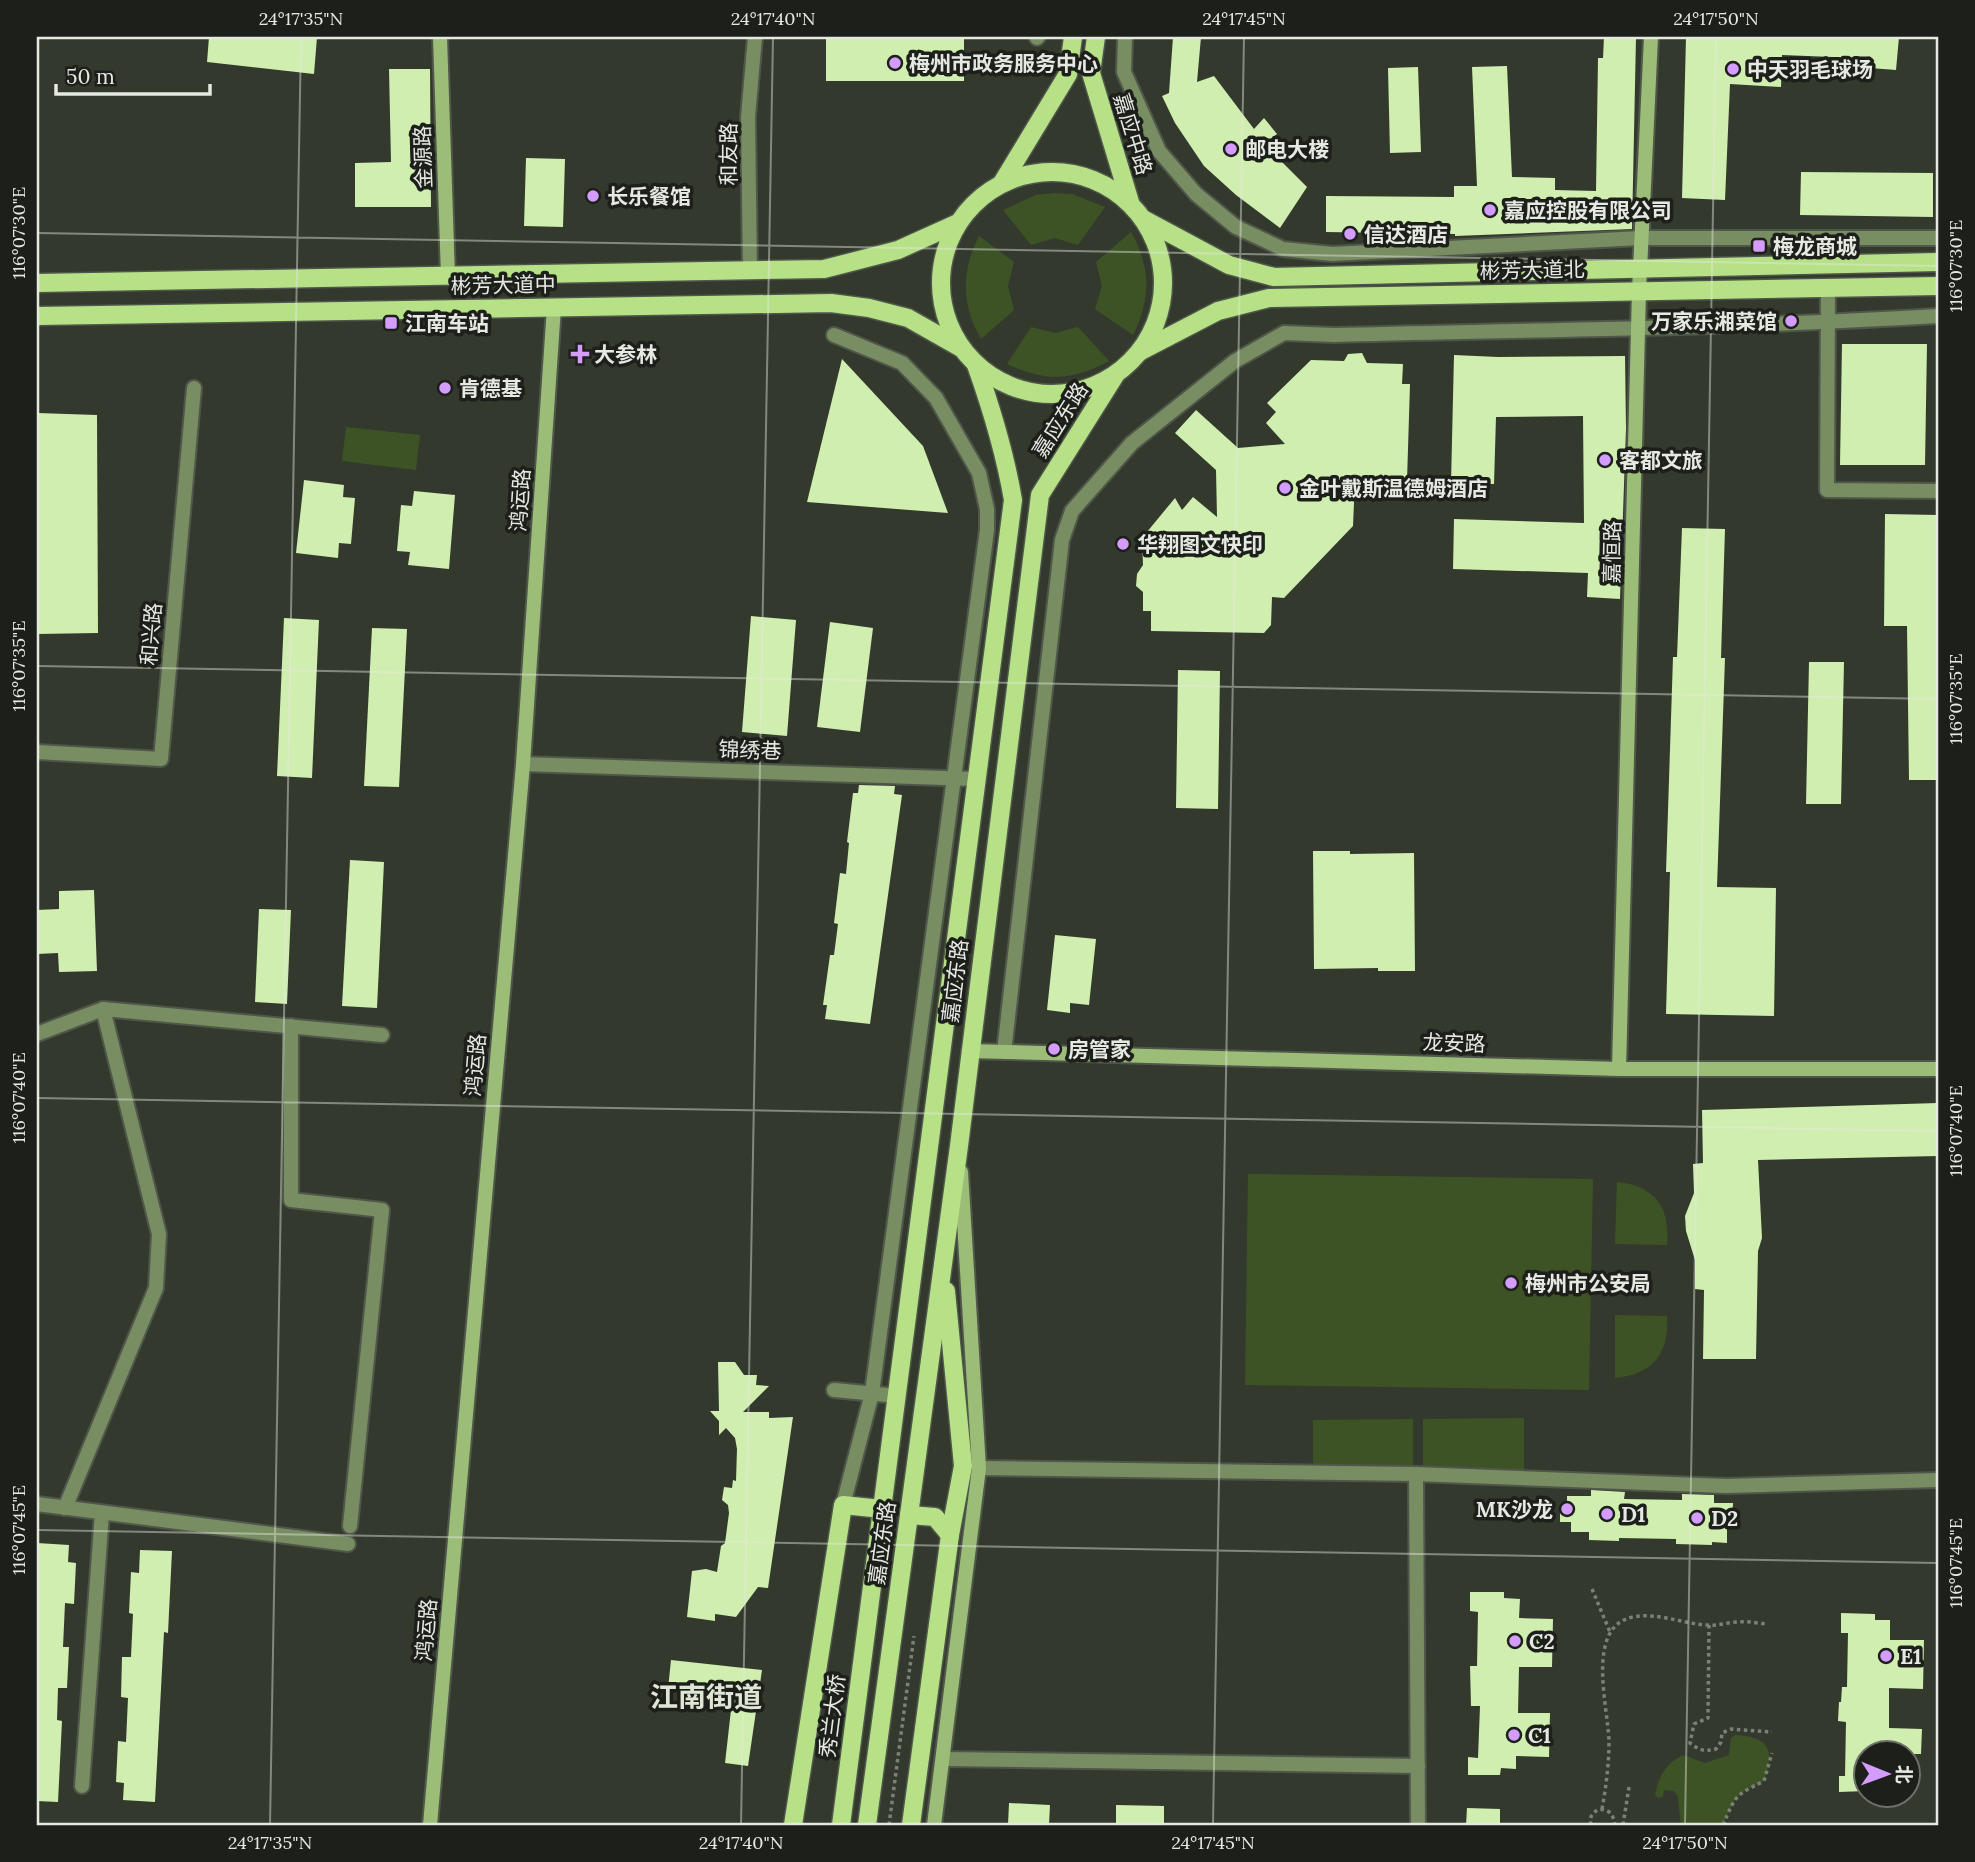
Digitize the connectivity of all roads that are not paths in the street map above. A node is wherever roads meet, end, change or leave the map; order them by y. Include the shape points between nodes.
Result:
1 (440, 37) edge
2 (755, 37) edge
3 (1073, 37) edge
4 (1096, 37) edge
5 (1125, 37) edge
6 (1651, 37) edge
7 (1002, 183) junction
8 (1130, 203) junction
9 (1143, 219) junction
10 (958, 223) junction
11 (1641, 238) junction
12 (1938, 238) edge
13 (1938, 262) edge
14 (1640, 269) junction
15 (750, 271) junction
16 (448, 276) junction
17 (37, 283) edge
18 (1938, 286) edge
19 (1828, 288) junction
20 (1639, 291) junction
21 (554, 307) junction
22 (37, 316) edge
23 (1938, 316) edge
24 (1828, 322) junction
25 (1639, 328) junction
26 (834, 335) dead end
27 (961, 348) junction
28 (1139, 352) junction
29 (976, 365) junction
30 (1116, 374) junction
31 (194, 388) dead end
32 (1938, 491) edge
33 (37, 752) edge
34 (523, 764) junction
35 (954, 778) junction
36 (975, 779) junction
37 (103, 1009) junction
38 (291, 1026) junction
39 (37, 1034) edge
40 (382, 1035) dead end
41 (969, 1051) junction
42 (1004, 1052) junction
43 (1619, 1069) junction
44 (1938, 1069) edge
45 (959, 1146) junction
46 (944, 1261) junction
47 (834, 1390) dead end
48 (872, 1393) junction
49 (898, 1396) junction
50 (979, 1468) junction
51 (1416, 1474) junction
52 (1938, 1480) edge
53 (37, 1504) edge
54 (843, 1505) junction
55 (65, 1508) junction
56 (882, 1509) junction
57 (102, 1513) junction
58 (909, 1515) junction
59 (350, 1526) dead end
60 (950, 1535) junction
61 (348, 1545) dead end
62 (868, 1612) joint
63 (944, 1759) junction
64 (1418, 1766) junction
65 (82, 1786) dead end
66 (430, 1825) edge
67 (793, 1825) edge
68 (841, 1825) edge
69 (867, 1825) edge
70 (911, 1825) edge
71 (934, 1825) edge
72 (1418, 1825) edge

1 - 16 street, 金源路
2 - 15 street, 和友路 via 748,117
3 - 7 main road via 1068,74
4 - 8 main road, 嘉应中路 via 1091,73
5 - 11 street via 1124,72 1159,151 1196,194 1236,228 1283,249 1332,254
6 - 11 street, 嘉恒路
7 - 8 main road via 1039,171 1059,171 1097,180
7 - 10 main road via 970,207
8 - 9 main road
9 - 14 main road, 彬芳大道北 via 1229,265 1274,277
9 - 28 main road via 1160,256 1163,276 1158,316
10 - 15 main road, 彬芳大道中 via 898,250 824,270
10 - 27 main road via 942,262 941,285 943,307
11 - 12 street
11 - 14 street, 嘉恒路
13 - 14 main road, 彬芳大道北
14 - 20 street, 嘉恒路
15 - 16 main road, 彬芳大道中
16 - 17 main road, 彬芳大道中
18 - 19 main road, 彬芳大道北
19 - 20 main road, 彬芳大道北
19 - 24 street
20 - 25 street, 嘉恒路
20 - 28 main road, 彬芳大道北 via 1269,298 1218,311
21 - 22 main road, 彬芳大道中
21 - 27 main road, 彬芳大道中 via 831,303 908,318
21 - 34 street, 鸿运路
23 - 24 street
24 - 25 street
24 - 32 street via 1827,491
25 - 42 street via 1284,333 1235,361 1132,443 1072,511 1062,540
25 - 43 street, 嘉恒路
26 - 35 street via 902,363 936,398 979,473 987,530
27 - 29 main road
28 - 30 main road
29 - 30 main road via 1015,388 1036,393 1081,391
29 - 36 main road, 嘉应东路 via 995,418 1013,500
30 - 41 main road, 嘉应东路 via 1040,495
31 - 33 street, 和兴路 via 161,759
34 - 35 street, 锦绣巷
34 - 66 street, 鸿运路
35 - 36 street, 锦绣巷
35 - 48 street
36 - 49 main road, 嘉应东路
37 - 38 street
37 - 39 street
37 - 55 street via 159,1234 156,1288
38 - 40 street
38 - 59 street via 291,1199 382,1210
41 - 42 street, 龙安路
41 - 45 main road, 嘉应东路
42 - 43 street, 龙安路
43 - 44 street, 龙安路
45 - 46 main road, 嘉应东路
45 - 50 street
46 - 58 main road, 嘉应东路
46 - 60 main road via 963,1466
47 - 48 street
48 - 49 street
48 - 54 street
49 - 56 main road, 嘉应东路
50 - 51 street
50 - 63 street
51 - 52 street via 1726,1486
51 - 64 street
53 - 55 street
54 - 56 main road
54 - 67 main road
55 - 57 street
56 - 62 main road, 嘉应东路
57 - 61 street
57 - 65 street
58 - 60 main road via 935,1517
58 - 69 main road, 嘉应东路
60 - 70 main road
62 - 68 main road, 秀兰大桥
63 - 64 street
63 - 71 street
64 - 72 street

